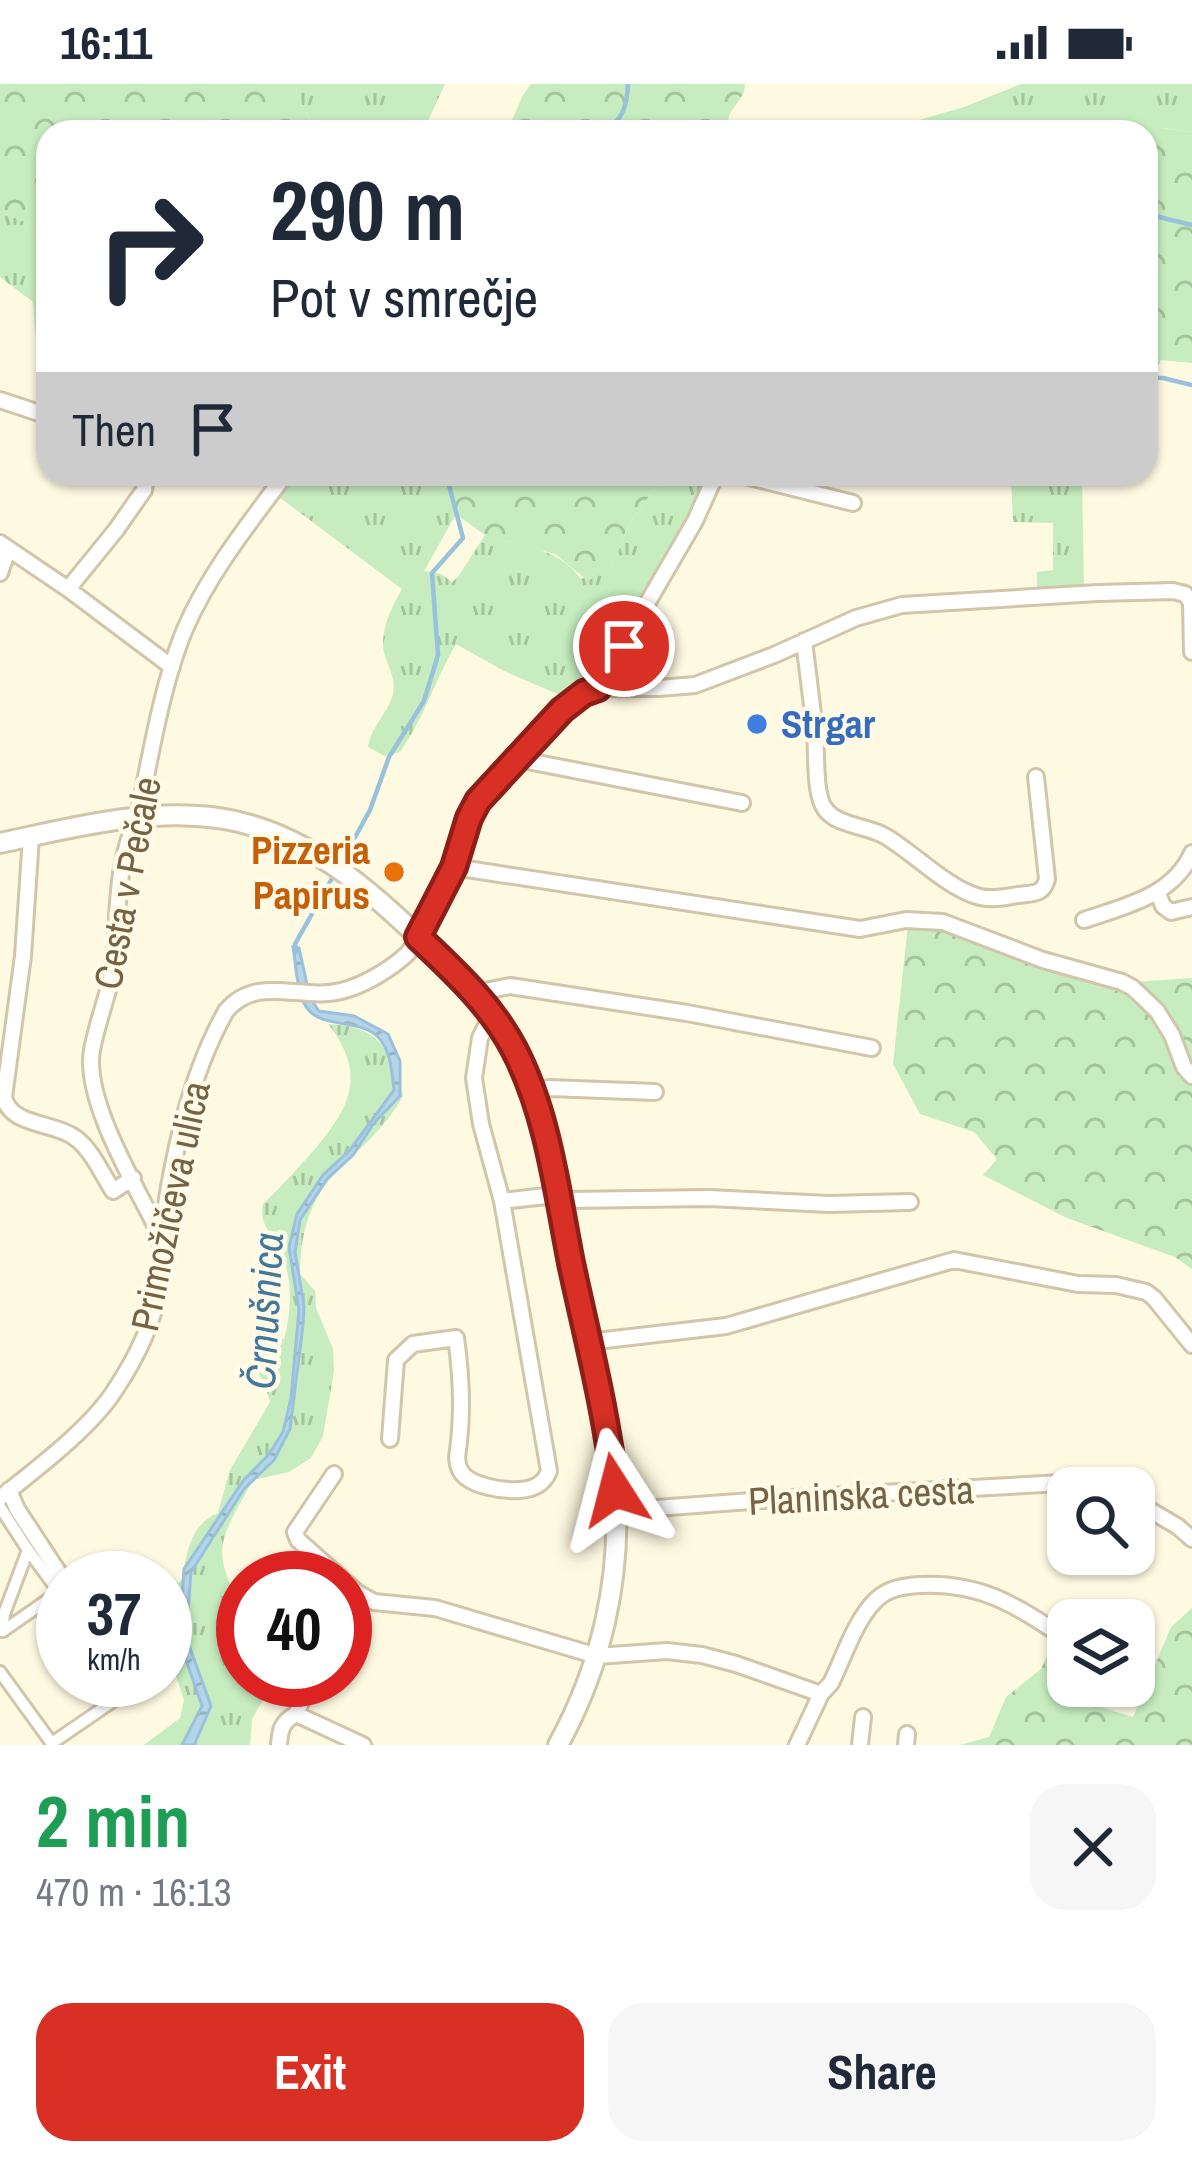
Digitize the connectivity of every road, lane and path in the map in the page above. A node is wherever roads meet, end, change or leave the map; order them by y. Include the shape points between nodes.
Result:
1 (0, 400) edge
2 (36, 412) edge
3 (145, 486) edge
4 (277, 486) edge
5 (710, 486) edge
6 (785, 486) edge
7 (854, 503) dead end
8 (4, 546) edge
9 (0, 573) edge
10 (68, 589) junction
11 (804, 641) junction
12 (1192, 652) edge
13 (172, 667) junction
14 (598, 688) junction
15 (517, 759) junction
16 (1036, 777) dead end
17 (742, 803) dead end
18 (138, 817) junction
19 (31, 836) junction
20 (0, 843) edge
21 (1192, 853) edge
22 (454, 867) junction
23 (1158, 893) junction
24 (1192, 907) edge
25 (1084, 920) dead end
26 (418, 937) junction
27 (475, 993) junction
28 (492, 1014) junction
29 (872, 1048) dead end
30 (1192, 1076) edge
31 (532, 1090) junction
32 (655, 1092) dead end
33 (133, 1178) junction
34 (558, 1198) junction
35 (502, 1201) junction
36 (910, 1202) dead end
37 (161, 1237) junction
38 (588, 1342) junction
39 (1192, 1345) edge
40 (390, 1439) dead end
41 (334, 1474) dead end
42 (1047, 1484) edge
43 (3, 1498) edge
44 (616, 1510) junction
45 (1155, 1513) edge
46 (1192, 1539) edge
47 (28, 1550) junction
48 (42, 1551) edge
49 (310, 1551) edge
50 (36, 1558) edge
51 (372, 1601) edge
52 (36, 1606) edge
53 (1047, 1627) edge
54 (1, 1632) edge
55 (597, 1656) junction
56 (4, 1677) edge
57 (821, 1694) junction
58 (106, 1707) edge
59 (299, 1707) edge
60 (296, 1714) junction
61 (863, 1717) dead end
62 (53, 1744) edge
63 (279, 1745) edge
64 (363, 1745) edge
65 (558, 1745) edge
66 (797, 1745) edge
67 (860, 1745) edge

1 - 2 street
3 - 10 street
4 - 13 street, Cesta v Pečale via 199,602
5 - 14 street
6 - 7 street
8 - 9 street
8 - 10 street
10 - 13 street
11 - 12 street via 902,605 1173,591 1191,602
11 - 14 street via 695,685
11 - 16 street via 819,793 831,815 880,833 980,897 1040,892 1047,879
13 - 18 street, Cesta v Pečale
14 - 15 street via 562,710
15 - 17 street
15 - 22 street via 478,801
18 - 19 street
18 - 26 street via 237,821 290,840 337,867
18 - 33 street, Cesta v Pečale via 128,836 115,960 91,1054 91,1082
19 - 20 street
19 - 33 street via 5,1106 80,1140 113,1191
21 - 23 street
22 - 26 street
22 - 30 street via 860,929 922,920 956,925 1133,988 1165,1023
23 - 24 street via 1171,912
23 - 25 street
26 - 27 street
26 - 37 street, Primožičeva ulica via 406,955 341,992 254,991 226,1010 181,1132
27 - 28 street
27 - 29 street via 510,986
28 - 31 street
28 - 35 street via 479,1038 475,1078
31 - 32 street
31 - 34 street
33 - 37 street, Cesta v Pečale
34 - 35 street
34 - 36 street
34 - 38 street
35 - 40 street via 546,1480 518,1490 461,1474 456,1338 413,1344 396,1360
37 - 43 street, Primožičeva ulica via 158,1294 113,1394
38 - 39 street via 726,1326 966,1260 1145,1292
38 - 44 street
41 - 49 street via 295,1532
42 - 44 street, Planinska cesta
43 - 47 street
43 - 48 street
44 - 55 street
45 - 46 street
47 - 50 street
47 - 54 street
51 - 55 street via 436,1608
52 - 54 street
53 - 57 street via 955,1584 891,1590 873,1603
55 - 57 street via 702,1655
55 - 65 street
56 - 62 street
57 - 66 street
58 - 62 street
59 - 60 street
60 - 63 street via 280,1729
60 - 64 street
61 - 67 street

